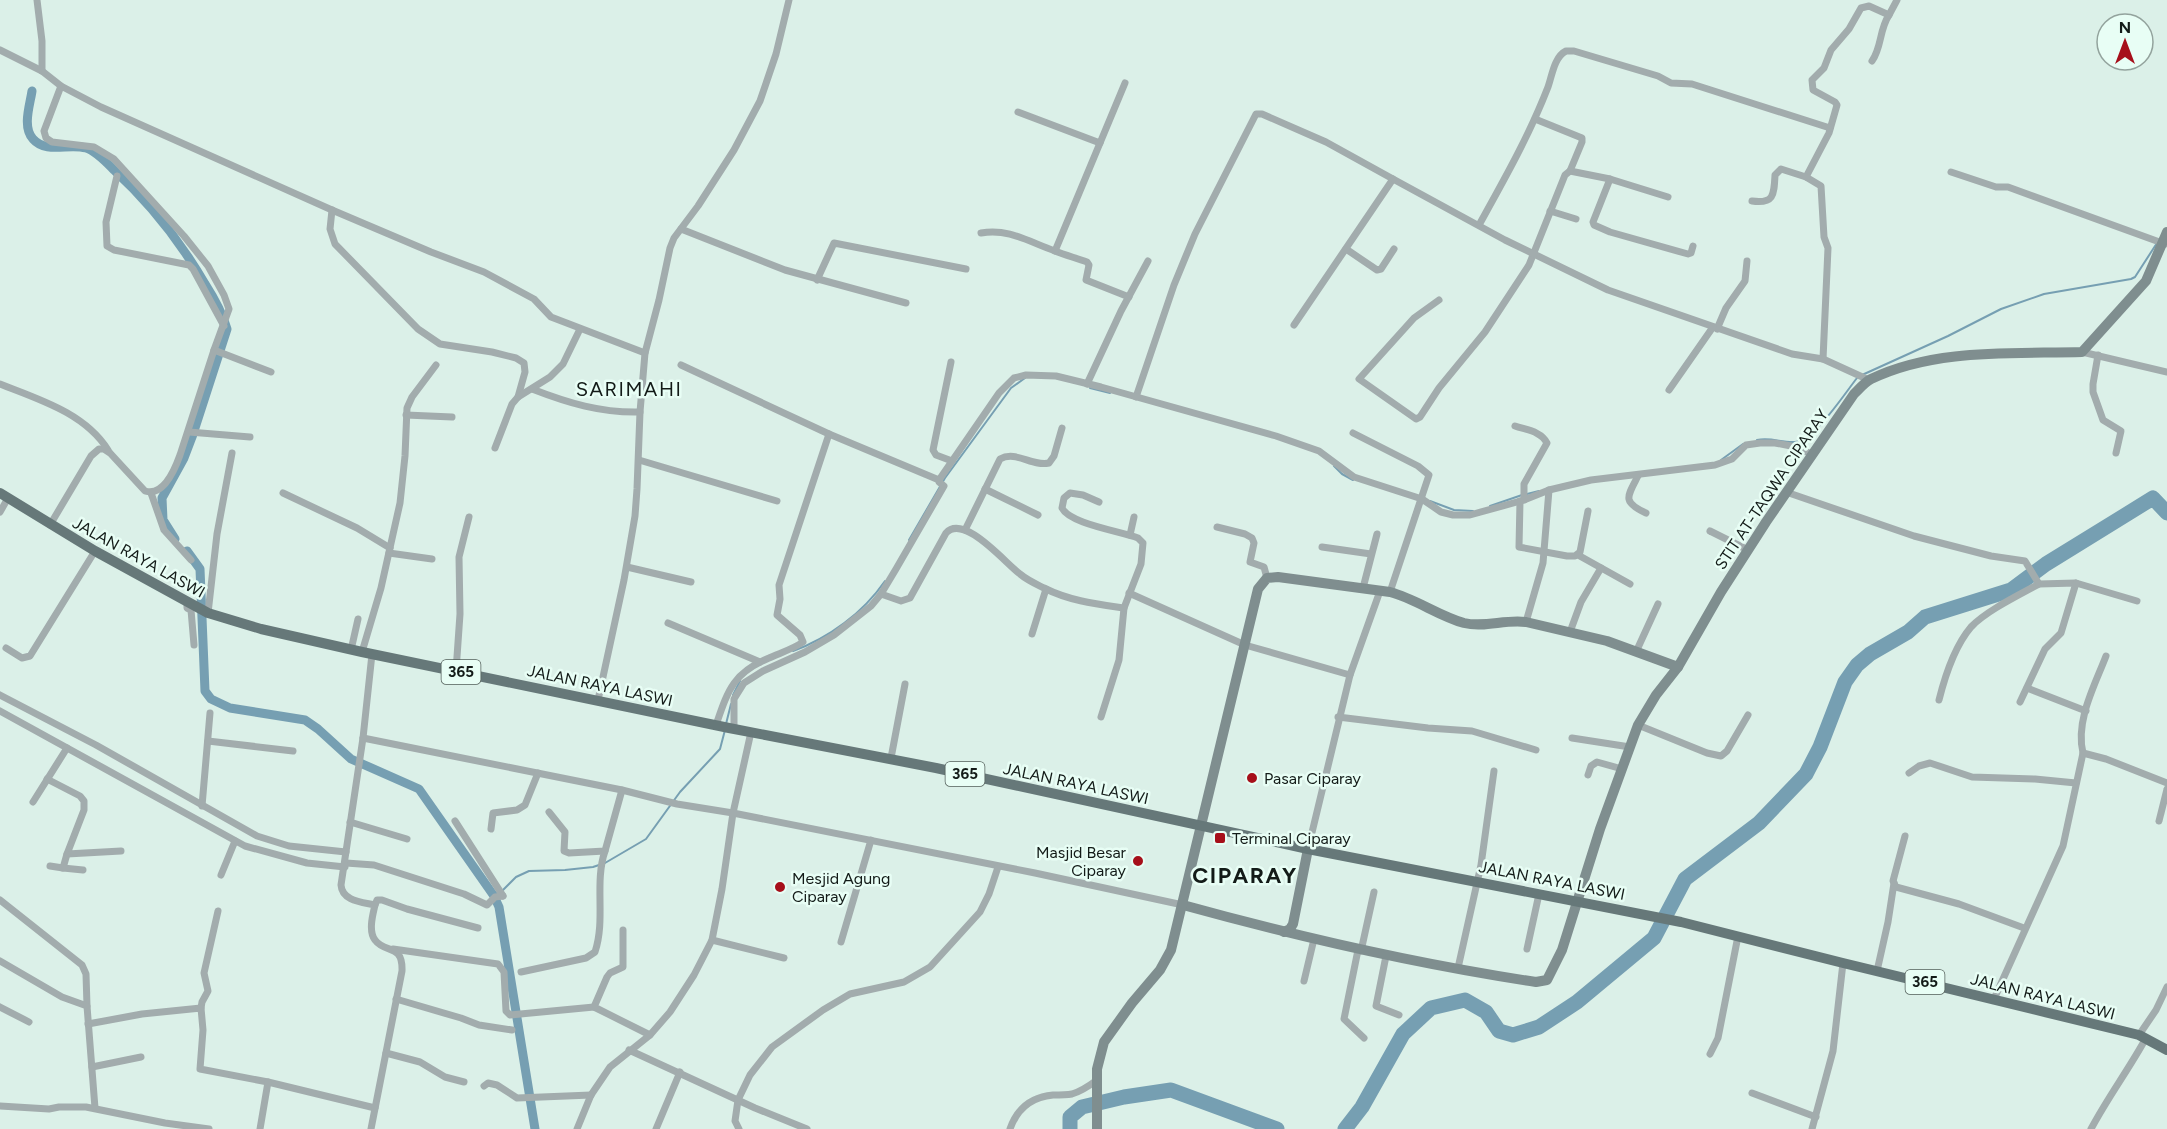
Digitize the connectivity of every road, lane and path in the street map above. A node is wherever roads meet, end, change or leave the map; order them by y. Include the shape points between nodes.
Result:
1 (37, 0) edge
2 (789, 0) edge
3 (1897, 0) edge
4 (1889, 15) junction
5 (0, 50) edge
6 (1872, 61) dead end
7 (42, 71) junction
8 (1125, 83) dead end
9 (61, 86) junction
10 (1018, 112) dead end
11 (1535, 119) junction
12 (1830, 128) junction
13 (1100, 143) junction
14 (117, 162) junction
15 (1570, 171) junction
16 (1952, 172) dead end
17 (1806, 177) junction
18 (1393, 179) junction
19 (1610, 179) junction
20 (1668, 196) dead end
21 (1752, 201) dead end
22 (332, 210) junction
23 (1550, 211) junction
24 (1576, 219) dead end
25 (1479, 225) junction
26 (681, 229) junction
27 (981, 233) dead end
28 (2165, 240) edge
29 (1694, 246) dead end
30 (1346, 249) junction
31 (1395, 249) dead end
32 (1054, 251) junction
33 (1533, 254) junction
34 (1148, 261) dead end
35 (1747, 261) dead end
36 (966, 269) dead end
37 (817, 280) junction
38 (1129, 297) junction
39 (1439, 300) dead end
40 (906, 303) dead end
41 (225, 323) junction
42 (1294, 325) dead end
43 (1714, 328) junction
44 (580, 329) junction
45 (218, 351) junction
46 (2082, 352) junction
47 (645, 353) junction
48 (2098, 355) junction
49 (1823, 359) junction
50 (951, 362) dead end
51 (436, 365) dead end
52 (681, 365) dead end
53 (271, 372) dead end
54 (2167, 372) edge
55 (1869, 380) junction
56 (0, 384) edge
57 (1087, 384) junction
58 (532, 389) junction
59 (1669, 390) dead end
60 (518, 397) junction
61 (1136, 397) junction
62 (640, 412) junction
63 (406, 415) junction
64 (452, 417) dead end
65 (1515, 426) dead end
66 (1062, 428) dead end
67 (192, 432) junction
68 (1353, 433) dead end
69 (829, 434) junction
70 (250, 437) dead end
71 (495, 448) dead end
72 (110, 453) junction
73 (232, 453) dead end
74 (2116, 453) dead end
75 (1812, 454) junction
76 (639, 460) junction
77 (952, 460) junction
78 (1638, 476) junction
79 (940, 482) junction
80 (986, 489) junction
81 (1549, 490) junction
82 (1786, 492) junction
83 (151, 493) junction
84 (283, 493) dead end
85 (4, 496) edge
86 (1522, 496) junction
87 (1422, 499) junction
88 (777, 501) dead end
89 (1099, 502) dead end
90 (1588, 511) dead end
91 (0, 512) edge
92 (1646, 513) dead end
93 (1038, 515) dead end
94 (470, 517) dead end
95 (1134, 517) dead end
96 (50, 525) junction
97 (1217, 527) dead end
98 (965, 530) junction
99 (1710, 531) dead end
100 (1377, 534) dead end
101 (1130, 535) junction
102 (1322, 547) dead end
103 (1748, 550) junction
104 (95, 551) junction
105 (389, 551) junction
106 (1545, 551) junction
107 (1371, 554) junction
108 (1578, 555) junction
109 (432, 559) dead end
110 (191, 560) dead end
111 (627, 567) junction
112 (1600, 568) junction
113 (1267, 578) junction
114 (692, 582) dead end
115 (2038, 583) junction
116 (2076, 583) junction
117 (1630, 584) dead end
118 (1363, 588) junction
119 (1046, 589) junction
120 (1385, 591) junction
121 (1130, 593) junction
122 (881, 594) junction
123 (2137, 601) dead end
124 (1658, 604) dead end
125 (198, 607) junction
126 (1124, 608) junction
127 (358, 619) dead end
128 (1526, 622) junction
129 (668, 623) dead end
130 (1570, 632) junction
131 (1032, 634) dead end
132 (194, 645) dead end
133 (1245, 645) junction
134 (6, 648) dead end
135 (802, 648) junction
136 (351, 650) junction
137 (1636, 652) junction
138 (367, 653) junction
139 (2106, 656) dead end
140 (760, 662) junction
141 (1678, 667) junction
142 (456, 671) junction
143 (751, 672) junction
144 (1350, 675) junction
145 (905, 684) dead end
146 (2027, 688) junction
147 (0, 695) edge
148 (598, 700) junction
149 (1939, 700) dead end
150 (2020, 702) dead end
151 (0, 711) edge
152 (2086, 711) junction
153 (210, 713) dead end
154 (1748, 715) dead end
155 (1101, 717) dead end
156 (1338, 717) junction
157 (1638, 725) junction
158 (725, 727) junction
159 (751, 732) junction
160 (363, 738) junction
161 (1572, 738) dead end
162 (208, 741) junction
163 (1630, 747) junction
164 (67, 748) junction
165 (1536, 750) dead end
166 (293, 751) dead end
167 (2083, 753) junction
168 (891, 758) junction
169 (1622, 769) junction
170 (1494, 771) dead end
171 (538, 773) junction
172 (1909, 773) dead end
173 (1588, 775) dead end
174 (47, 779) junction
175 (2076, 783) junction
176 (2167, 783) edge
177 (2167, 789) edge
178 (622, 790) junction
179 (33, 802) dead end
180 (202, 806) junction
181 (549, 812) dead end
182 (734, 813) junction
183 (454, 821) dead end
184 (2159, 821) dead end
185 (350, 822) junction
186 (1200, 826) junction
187 (491, 829) dead end
188 (1905, 836) dead end
189 (408, 839) dead end
190 (871, 840) junction
191 (235, 841) junction
192 (1308, 849) junction
193 (121, 851) dead end
194 (605, 851) junction
195 (67, 854) junction
196 (346, 859) junction
197 (50, 866) dead end
198 (998, 867) junction
199 (63, 868) junction
200 (83, 870) dead end
201 (221, 875) dead end
202 (1476, 881) junction
203 (1894, 883) junction
204 (1374, 892) dead end
205 (1539, 894) junction
206 (0, 900) edge
207 (1578, 902) junction
208 (375, 905) junction
209 (1183, 905) junction
210 (218, 911) dead end
211 (478, 928) dead end
212 (2024, 928) junction
213 (623, 930) dead end
214 (1284, 932) junction
215 (1738, 936) junction
216 (1314, 939) junction
217 (712, 940) junction
218 (841, 942) dead end
219 (393, 949) junction
220 (1527, 949) dead end
221 (1360, 950) junction
222 (1386, 956) junction
223 (784, 958) dead end
224 (0, 961) edge
225 (1843, 963) junction
226 (1458, 968) junction
227 (1877, 971) junction
228 (521, 972) dead end
229 (1304, 981) dead end
230 (2167, 987) edge
231 (396, 999) junction
232 (1994, 999) junction
233 (0, 1006) edge
234 (87, 1006) junction
235 (201, 1008) junction
236 (594, 1008) junction
237 (1399, 1015) dead end
238 (29, 1022) dead end
239 (88, 1024) junction
240 (512, 1030) dead end
241 (650, 1035) junction
242 (2143, 1036) junction
243 (1364, 1038) dead end
244 (629, 1050) junction
245 (2167, 1050) edge
246 (386, 1053) junction
247 (1710, 1054) dead end
248 (141, 1057) dead end
249 (92, 1066) junction
250 (680, 1072) junction
251 (268, 1082) junction
252 (464, 1082) dead end
253 (1097, 1083) junction
254 (484, 1086) dead end
255 (1752, 1093) dead end
256 (591, 1095) junction
257 (738, 1100) junction
258 (0, 1106) edge
259 (95, 1108) junction
260 (375, 1108) junction
261 (1816, 1117) junction
262 (209, 1129) edge
263 (260, 1129) edge
264 (371, 1129) edge
265 (577, 1129) edge
266 (656, 1129) edge
267 (739, 1129) edge
268 (807, 1129) edge
269 (1010, 1129) edge
270 (1097, 1129) edge
271 (1812, 1129) edge
272 (2091, 1129) edge

1 - 7 street
2 - 26 street via 760,101
3 - 4 street
4 - 6 street
4 - 12 street via 1863,6 1831,50 1824,68 1812,80 1816,93 1837,104
5 - 7 street
7 - 9 street
8 - 13 street
9 - 14 street via 44,131 46,138 55,143 94,147
9 - 22 street
10 - 13 street
11 - 12 street via 1557,59 1571,50
11 - 15 street via 1582,138
11 - 25 street
12 - 17 street
13 - 32 street
14 - 41 street via 208,266 228,303
14 - 41 street via 106,222 107,246 189,265
15 - 19 street
15 - 23 street
16 - 28 street via 1996,187 2012,188
17 - 21 street via 1785,169 1779,171 1770,199
17 - 49 street via 1819,183 1822,190 1828,248
18 - 25 street
18 - 30 street
18 - 61 street via 1326,142 1257,114 1195,234
19 - 20 street
19 - 29 street via 1594,225 1688,254
22 - 44 street via 499,279 534,299 551,317
22 - 60 street via 330,229 335,244 418,329 440,344 492,352 524,363
23 - 24 street
23 - 33 street
25 - 33 street
26 - 37 street
26 - 47 street via 670,248
27 - 32 street via 1007,232
28 - 46 main road via 2146,281
30 - 31 street via 1377,270
30 - 42 street
32 - 38 street via 1088,262 1086,280
33 - 39 street via 1485,332 1416,419 1359,379 1414,318
33 - 43 street via 1608,290
34 - 38 street
35 - 43 street via 1745,281
36 - 37 street via 834,243
37 - 40 street
38 - 57 street
41 - 45 street
43 - 49 street via 1792,354
43 - 59 street
44 - 47 street
44 - 58 street via 563,364
45 - 53 street
45 - 67 street
46 - 48 street
46 - 55 main road, STIT AT-TAQWA CIPARAY via 1971,355 1916,362
47 - 62 street
48 - 54 street
48 - 74 street via 2093,392 2103,420 2121,431
49 - 55 street
50 - 77 street via 933,450 936,455
51 - 63 street via 412,397
52 - 69 street
55 - 75 main road, STIT AT-TAQWA CIPARAY via 1854,394
56 - 72 street via 61,409 96,434
57 - 61 street
57 - 77 street via 1046,375 1014,378
58 - 60 street
58 - 62 street via 580,406
60 - 71 street via 508,411
61 - 87 street via 1276,436 1319,452 1354,477
62 - 76 street
63 - 64 street
63 - 105 street via 403,479
65 - 86 street via 1538,434 1547,443
66 - 80 street via 1051,461 1040,464 1014,456 1003,457
67 - 70 street
67 - 83 street via 173,471 160,490
68 - 87 street via 1427,472 1429,479
69 - 79 street
69 - 135 street via 779,585 777,615 801,637
72 - 83 street via 136,483
72 - 96 street via 101,448 94,452
73 - 125 street
75 - 78 street via 1775,443 1746,445 1732,459 1715,465
75 - 82 main road, STIT AT-TAQWA CIPARAY
76 - 88 street
76 - 111 street
77 - 79 street
78 - 81 street via 1591,480
78 - 92 street via 1628,500
79 - 122 street via 944,486
80 - 93 street
80 - 98 street
81 - 86 street
81 - 106 street
82 - 103 main road, STIT AT-TAQWA CIPARAY
82 - 115 street via 1914,536 2025,561
83 - 110 street via 164,530
84 - 105 street via 357,528
85 - 91 street
85 - 96 main road, JALAN RAYA LASWI / 365
86 - 87 street via 1470,515 1441,512
86 - 106 street via 1519,547
87 - 120 street
89 - 101 street via 1070,493 1062,508 1077,519
90 - 108 street
94 - 142 street via 459,557
95 - 101 street
96 - 104 main road, JALAN RAYA LASWI / 365
97 - 113 street via 1252,538 1249,561 1264,567
98 - 119 street via 1021,575
98 - 122 street via 957,527 948,531 910,598 901,600
99 - 103 street
100 - 107 street
101 - 121 street via 1142,542 1144,550
102 - 107 street
103 - 141 main road, STIT AT-TAQWA CIPARAY
104 - 125 main road, JALAN RAYA LASWI / 365
104 - 134 street via 30,656 22,658
105 - 109 street
105 - 138 street
106 - 108 street
106 - 128 street
107 - 118 street
108 - 112 street
111 - 114 street
111 - 148 street
112 - 117 street
112 - 130 street
113 - 118 main road
113 - 133 main road via 1258,589
115 - 116 street
115 - 149 street via 1971,627 1948,666
116 - 123 street
116 - 146 street via 2061,633 2045,649
118 - 120 main road
119 - 126 street via 1082,602
119 - 131 street
120 - 128 main road via 1468,624
120 - 144 street
121 - 126 street
121 - 133 street
122 - 135 street via 853,622
124 - 137 street
125 - 132 street via 187,608 193,616
125 - 136 main road, JALAN RAYA LASWI / 365 via 261,629
126 - 155 street via 1119,660
127 - 136 street
128 - 130 main road
129 - 140 street
130 - 137 main road
133 - 144 street
133 - 186 main road
135 - 140 street
135 - 143 street
136 - 138 main road, JALAN RAYA LASWI / 365
137 - 141 main road
138 - 142 main road, JALAN RAYA LASWI / 365
138 - 160 street
139 - 152 street
140 - 143 street
141 - 157 main road, STIT AT-TAQWA CIPARAY
142 - 148 main road, JALAN RAYA LASWI / 365
143 - 158 street via 736,694
143 - 158 street via 732,686
144 - 156 street
145 - 168 street
146 - 150 street
146 - 152 street
147 - 180 street
148 - 158 main road, JALAN RAYA LASWI / 365
151 - 164 street
152 - 167 street via 2081,736
153 - 162 street
154 - 157 street via 1721,756
156 - 165 street via 1472,731
156 - 192 street
157 - 163 main road, STIT AT-TAQWA CIPARAY
158 - 159 main road, JALAN RAYA LASWI / 365
159 - 168 main road, JALAN RAYA LASWI / 365
159 - 182 street
160 - 171 street
160 - 185 street
161 - 163 street
162 - 166 street
162 - 180 street
163 - 169 main road, STIT AT-TAQWA CIPARAY
164 - 174 street
164 - 191 street
167 - 175 street
167 - 176 street
168 - 186 main road, JALAN RAYA LASWI / 365
169 - 173 street via 1597,762
169 - 207 main road, STIT AT-TAQWA CIPARAY
170 - 202 street
171 - 178 street
171 - 187 street via 525,805 493,813
172 - 175 street via 1930,763 1972,777
174 - 179 street
174 - 195 street via 85,802
175 - 212 street via 2063,846
177 - 184 street
178 - 182 street
178 - 194 street
180 - 196 street via 276,843
181 - 194 street via 565,832 564,851
182 - 190 street
182 - 217 street
183 - 196 street via 503,896 487,905 464,894
185 - 189 street
185 - 196 street
186 - 192 main road, JALAN RAYA LASWI / 365
186 - 209 main road
188 - 203 street
190 - 198 street
190 - 218 street
191 - 196 street via 307,863
191 - 201 street
192 - 202 main road, JALAN RAYA LASWI / 365
192 - 214 main road via 1293,924
193 - 195 street
194 - 228 street via 600,869 600,924 595,952 586,958
195 - 199 street
196 - 208 street via 343,894
197 - 199 street
198 - 209 street
198 - 257 street via 980,912 930,967 904,982 850,994 824,1010 772,1047 750,1075
199 - 200 street
202 - 205 main road, JALAN RAYA LASWI / 365
202 - 226 street
203 - 212 street via 1898,888 1959,904
203 - 227 street
204 - 221 street
205 - 207 main road, JALAN RAYA LASWI / 365
205 - 220 street
206 - 234 street via 82,964
207 - 215 main road, JALAN RAYA LASWI / 365
207 - 226 main road, STIT AT-TAQWA CIPARAY via 1547,980 1536,982
208 - 211 street via 382,900
208 - 219 street via 374,938
209 - 214 main road
209 - 253 main road via 1167,960 1104,1042
210 - 235 street via 204,973 208,991
212 - 232 street
213 - 236 street via 623,967 607,977
214 - 216 main road
215 - 225 main road, JALAN RAYA LASWI / 365
215 - 247 street via 1718,1038
216 - 221 main road
216 - 229 street
217 - 223 street
217 - 241 street via 675,1004
219 - 231 street via 402,966
219 - 236 street via 498,964 504,972 506,1011 510,1015
221 - 222 main road
221 - 243 street via 1344,1019
222 - 226 main road
222 - 237 street via 1376,1006
224 - 234 street via 62,997
225 - 227 main road, JALAN RAYA LASWI / 365
225 - 261 street via 1833,1051
227 - 232 main road, JALAN RAYA LASWI / 365
230 - 242 street
231 - 240 street via 479,1025
231 - 246 street
232 - 242 main road, JALAN RAYA LASWI / 365
233 - 238 street
234 - 239 street
235 - 239 street
235 - 251 street via 200,1069
236 - 241 street
239 - 249 street
241 - 244 street
242 - 245 main road, JALAN RAYA LASWI / 365
242 - 272 street via 2137,1056
244 - 250 street
244 - 256 street via 610,1067
246 - 252 street via 420,1062 445,1077
246 - 260 street
248 - 249 street
249 - 259 street
250 - 257 street
250 - 266 street
251 - 260 street
251 - 263 street
253 - 269 street via 1069,1095 1036,1098 1025,1104
253 - 270 main road
254 - 256 street via 497,1085 517,1098
255 - 261 street
256 - 265 street
257 - 267 street via 735,1121
257 - 268 street
258 - 259 street
259 - 262 street
260 - 264 street
261 - 271 street

